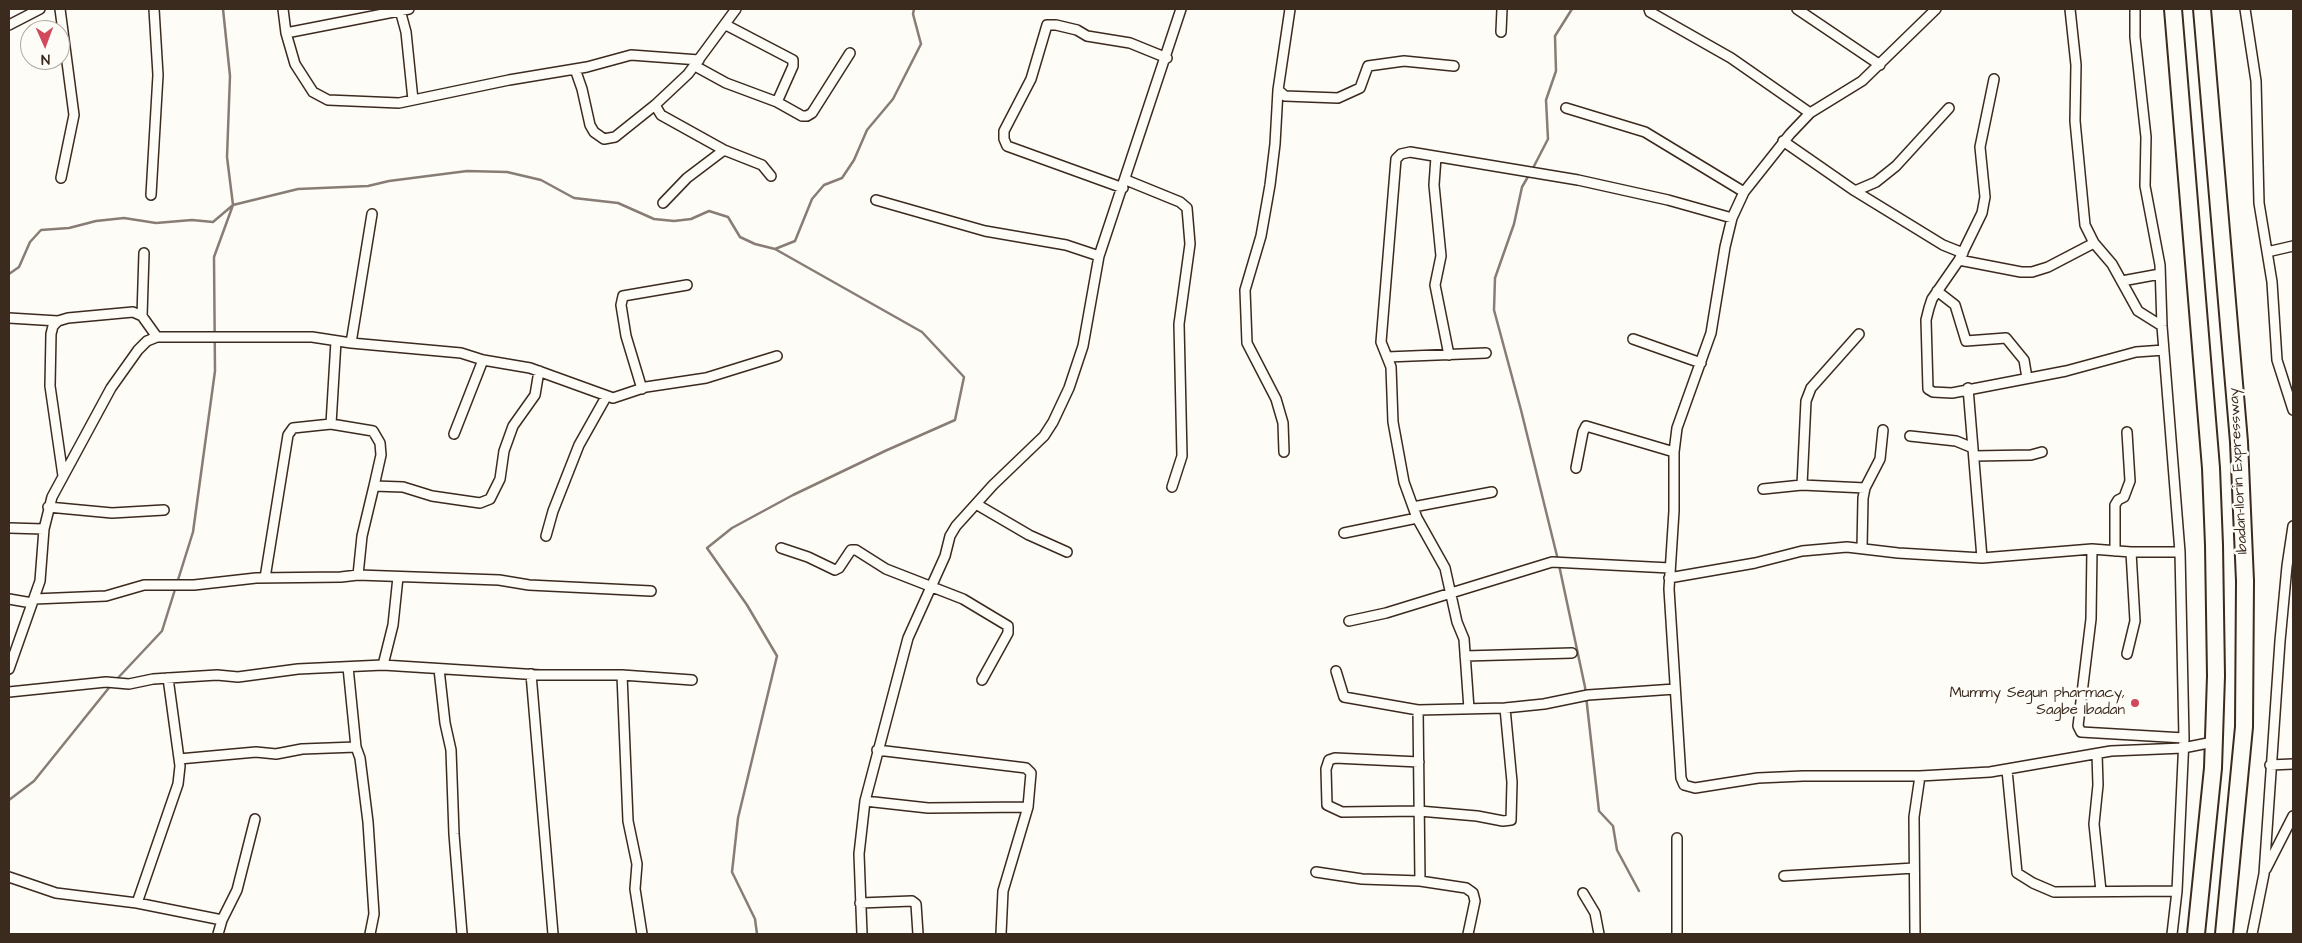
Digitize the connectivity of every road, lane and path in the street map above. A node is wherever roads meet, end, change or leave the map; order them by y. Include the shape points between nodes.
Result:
1 (40, 9) edge
2 (60, 9) edge
3 (154, 9) edge
4 (283, 9) edge
5 (736, 9) edge
6 (1181, 9) edge
7 (1290, 9) edge
8 (1502, 9) edge
9 (1649, 9) edge
10 (1797, 9) edge
11 (1936, 9) edge
12 (2070, 9) edge
13 (2135, 9) edge
14 (2173, 9) edge
15 (2202, 9) edge
16 (2245, 9) edge
17 (404, 10) edge
18 (384, 11) edge
19 (9, 25) edge
20 (726, 25) junction
21 (1501, 32) dead end
22 (286, 33) junction
23 (850, 53) dead end
24 (1167, 58) junction
25 (697, 63) junction
26 (1880, 65) junction
27 (1454, 66) dead end
28 (575, 69) junction
29 (1994, 79) dead end
30 (1278, 90) junction
31 (413, 100) junction
32 (777, 102) junction
33 (656, 105) junction
34 (1566, 108) dead end
35 (1948, 108) dead end
36 (1810, 113) junction
37 (1784, 141) junction
38 (724, 150) junction
39 (1436, 158) junction
40 (771, 176) dead end
41 (61, 178) dead end
42 (1124, 184) junction
43 (1856, 191) junction
44 (1744, 192) junction
45 (151, 195) dead end
46 (876, 200) dead end
47 (663, 203) dead end
48 (372, 214) dead end
49 (1732, 218) junction
50 (2094, 243) junction
51 (2293, 246) edge
52 (2267, 252) junction
53 (144, 253) dead end
54 (1099, 256) junction
55 (1961, 256) junction
56 (2160, 274) junction
57 (2122, 281) junction
58 (687, 285) dead end
59 (1938, 292) junction
60 (142, 316) junction
61 (9, 318) edge
62 (58, 321) junction
63 (2162, 326) junction
64 (1859, 334) dead end
65 (156, 337) junction
66 (1633, 339) dead end
67 (336, 341) junction
68 (351, 343) junction
69 (2164, 350) junction
70 (1486, 353) dead end
71 (1448, 355) junction
72 (777, 356) dead end
73 (1387, 357) junction
74 (483, 360) junction
75 (1702, 363) junction
76 (540, 371) junction
77 (2028, 378) junction
78 (1968, 388) junction
79 (642, 389) junction
80 (606, 397) junction
81 (2293, 410) edge
82 (331, 424) junction
83 (1883, 430) dead end
84 (2127, 432) dead end
85 (454, 434) dead end
86 (1910, 436) dead end
87 (1284, 452) dead end
88 (1674, 452) junction
89 (1973, 452) junction
90 (2042, 452) dead end
91 (1576, 468) dead end
92 (62, 476) junction
93 (374, 486) junction
94 (1802, 486) junction
95 (1172, 487) dead end
96 (1865, 488) junction
97 (1763, 489) dead end
98 (1492, 492) dead end
99 (976, 504) junction
100 (1413, 507) junction
101 (48, 508) junction
102 (164, 510) dead end
103 (1417, 518) junction
104 (2293, 526) edge
105 (9, 528) edge
106 (44, 529) junction
107 (1344, 534) dead end
108 (546, 536) dead end
109 (781, 548) dead end
110 (1862, 548) junction
111 (2092, 549) junction
112 (2115, 551) junction
113 (1067, 552) dead end
114 (2131, 552) junction
115 (2180, 552) junction
116 (1982, 558) junction
117 (1670, 568) junction
118 (358, 575) junction
119 (398, 577) junction
120 (265, 578) junction
121 (1669, 578) junction
122 (931, 587) junction
123 (651, 591) dead end
124 (1452, 593) junction
125 (9, 599) edge
126 (33, 601) junction
127 (1349, 621) dead end
128 (1572, 653) dead end
129 (2127, 654) dead end
130 (1465, 656) junction
131 (383, 665) junction
132 (348, 667) junction
133 (9, 669) edge
134 (439, 669) junction
135 (1336, 672) dead end
136 (531, 674) junction
137 (622, 675) junction
138 (168, 678) junction
139 (692, 680) dead end
140 (982, 680) dead end
141 (1675, 689) junction
142 (9, 692) edge
143 (1469, 708) junction
144 (1505, 708) junction
145 (1418, 710) junction
146 (2184, 738) junction
147 (2214, 742) junction
148 (356, 747) junction
149 (2183, 748) junction
150 (877, 750) junction
151 (2097, 754) junction
152 (179, 758) junction
153 (1419, 762) junction
154 (2293, 764) edge
155 (2270, 765) junction
156 (2007, 770) junction
157 (1920, 776) junction
158 (865, 801) junction
159 (1028, 807) junction
160 (1419, 811) junction
161 (2293, 817) edge
162 (255, 819) dead end
163 (1677, 838) dead end
164 (1914, 868) junction
165 (1316, 872) dead end
166 (2264, 874) junction
167 (1784, 876) dead end
168 (9, 877) edge
169 (1420, 880) junction
170 (2101, 891) junction
171 (2177, 891) junction
172 (1583, 893) dead end
173 (860, 902) junction
174 (136, 903) junction
175 (222, 920) junction
176 (218, 934) edge
177 (370, 934) edge
178 (462, 934) edge
179 (553, 934) edge
180 (642, 934) edge
181 (862, 934) edge
182 (918, 934) edge
183 (1001, 934) edge
184 (1468, 934) edge
185 (1599, 934) edge
186 (1677, 934) edge
187 (1915, 934) edge
188 (2172, 934) edge
189 (2196, 934) edge
190 (2224, 934) edge
191 (2252, 934) edge

1 - 19 street
2 - 41 street via 74,115
3 - 45 street via 158,74
4 - 22 street
5 - 20 street
6 - 24 street
7 - 30 street
8 - 21 street
9 - 36 street via 1731,58
10 - 26 street
11 - 26 street
12 - 50 street via 2076,65 2075,120 2085,225
13 - 56 street via 2145,122 2145,186
14 - 147 highway, Ibadan-Ilorin Expressway via 2211,468 2216,602
15 - 190 highway, Ibadan-Ilorin Expressway via 2239,449 2245,580 2243,736
16 - 52 street via 2256,81 2259,203
17 - 18 street
17 - 31 street
18 - 22 street
20 - 25 street
20 - 32 street via 793,60
22 - 31 street via 295,64 313,92 320,97 389,104
23 - 32 street via 812,113 802,116
24 - 42 street
24 - 42 street via 1130,44 1087,36 1056,24 1047,25 1031,79 1004,131 1007,146
25 - 28 street via 631,55
25 - 32 street via 726,83
25 - 33 street
26 - 36 street via 1862,82
27 - 30 street via 1404,61 1368,66 1360,88 1338,98 1285,96
28 - 31 street
28 - 33 street via 590,125 604,139 615,137
29 - 55 street via 1980,147 1985,197 1982,213
30 - 87 street via 1270,185 1245,290 1247,343 1276,399 1283,423
33 - 38 street via 661,115
34 - 44 street via 1645,132
35 - 43 street via 1896,166 1876,182
36 - 37 street
37 - 43 street
37 - 44 street
38 - 40 street via 762,165
38 - 47 street via 687,178
39 - 49 street via 1578,180
39 - 71 street via 1434,185 1441,256 1435,285
39 - 73 street via 1410,152 1396,159 1381,332
42 - 54 street
42 - 95 street via 1180,202 1187,208 1190,244 1180,324 1182,456
43 - 55 street
44 - 49 street
46 - 54 street via 985,231 1066,245
48 - 68 street
49 - 75 street via 1711,333
50 - 55 street via 2032,272
50 - 57 street via 2107,256
51 - 52 street
52 - 81 street via 2278,360
53 - 60 street
54 - 99 street via 1083,346 1054,422
55 - 59 street
56 - 57 street
56 - 63 street
57 - 63 street via 2138,311
58 - 79 street via 622,296 626,336
59 - 77 street via 1955,305 1966,341 2006,338 2024,360
59 - 78 street via 1932,299 1926,320 1928,389 1952,393
60 - 62 street via 125,312
60 - 65 street
61 - 62 street
62 - 92 street via 51,334 50,392
63 - 69 street
64 - 94 street via 1808,395
65 - 67 street via 312,337
65 - 92 street via 138,350 111,388
66 - 75 street
67 - 68 street
67 - 82 street
68 - 74 street via 461,353
69 - 77 street via 2136,352
69 - 115 street
70 - 71 street
71 - 73 street
72 - 79 street via 706,378
73 - 100 street via 1392,375 1396,442
74 - 76 street
74 - 85 street
75 - 88 street via 1678,428
76 - 80 street
76 - 93 street via 535,395 513,426 504,451 500,479 486,503 432,496 403,487
77 - 78 street
78 - 89 street
79 - 80 street via 622,397
80 - 108 street via 580,445
82 - 93 street via 374,431 381,455
82 - 120 street via 293,428 288,435
83 - 96 street via 1880,459
84 - 112 street via 2130,481 2124,497 2116,505
86 - 89 street via 1956,441
88 - 91 street via 1586,426
88 - 117 street
89 - 90 street via 2031,455
89 - 116 street
92 - 101 street
93 - 118 street via 362,536
94 - 96 street
94 - 97 street
96 - 110 street
98 - 100 street
99 - 113 street
99 - 122 street via 950,536
100 - 103 street
101 - 102 street via 112,513
101 - 106 street
103 - 107 street
103 - 124 street via 1441,557
104 - 155 street
105 - 106 street
106 - 126 street via 42,568
109 - 122 street via 835,570 851,550 856,550 886,569
110 - 116 street
110 - 121 street via 1802,551
111 - 112 street
111 - 116 street
111 - 146 street via 2091,620 2078,726 2081,732
112 - 114 street
114 - 115 street
114 - 129 street via 2135,621
115 - 146 street
117 - 121 street
117 - 124 street via 1552,562
118 - 119 street
118 - 120 street
119 - 123 street via 500,580 529,585
119 - 131 street via 393,625
120 - 126 street via 194,586 144,585 100,597
121 - 141 street
122 - 140 street via 963,600 1008,626 1008,633
122 - 150 street via 908,638
124 - 127 street
124 - 130 street
125 - 126 street
126 - 133 street
128 - 130 street
130 - 143 street
131 - 132 street
131 - 134 street
132 - 138 street via 238,677
132 - 148 street
134 - 136 street
134 - 178 street via 451,750
135 - 145 street via 1344,697
136 - 137 street
136 - 179 street
137 - 139 street
137 - 180 street via 628,822 637,864 635,889
138 - 142 street via 129,684 106,682
138 - 152 street
141 - 144 street via 1588,695
141 - 157 street via 1681,778 1687,787 1758,778
143 - 144 street
143 - 145 street
144 - 160 street via 1512,782 1511,820
145 - 153 street
146 - 149 street
147 - 149 street
147 - 189 highway, Ibadan-Ilorin Expressway
148 - 152 street
148 - 177 street via 369,832 374,914
149 - 151 street
149 - 171 street
150 - 158 street
150 - 159 street via 1026,768 1031,773
151 - 156 street
151 - 170 street via 2094,824
152 - 174 street via 178,784 171,810
153 - 160 street
153 - 160 street via 1329,760 1325,798 1327,805 1342,812
154 - 155 street
155 - 166 street
156 - 157 street
156 - 170 street via 2018,874 2054,892
157 - 164 street via 1914,811
158 - 159 street via 928,808
158 - 173 street via 859,854
159 - 183 street via 1003,891
160 - 169 street
161 - 166 street
162 - 175 street via 234,899
163 - 186 street
164 - 167 street
164 - 187 street
165 - 169 street
166 - 191 street
168 - 174 street via 56,893
169 - 184 street via 1466,888 1473,893 1474,913
170 - 171 street
171 - 188 street
172 - 185 street via 1595,913
173 - 181 street
173 - 182 street via 912,901 916,904
174 - 175 street
175 - 176 street

